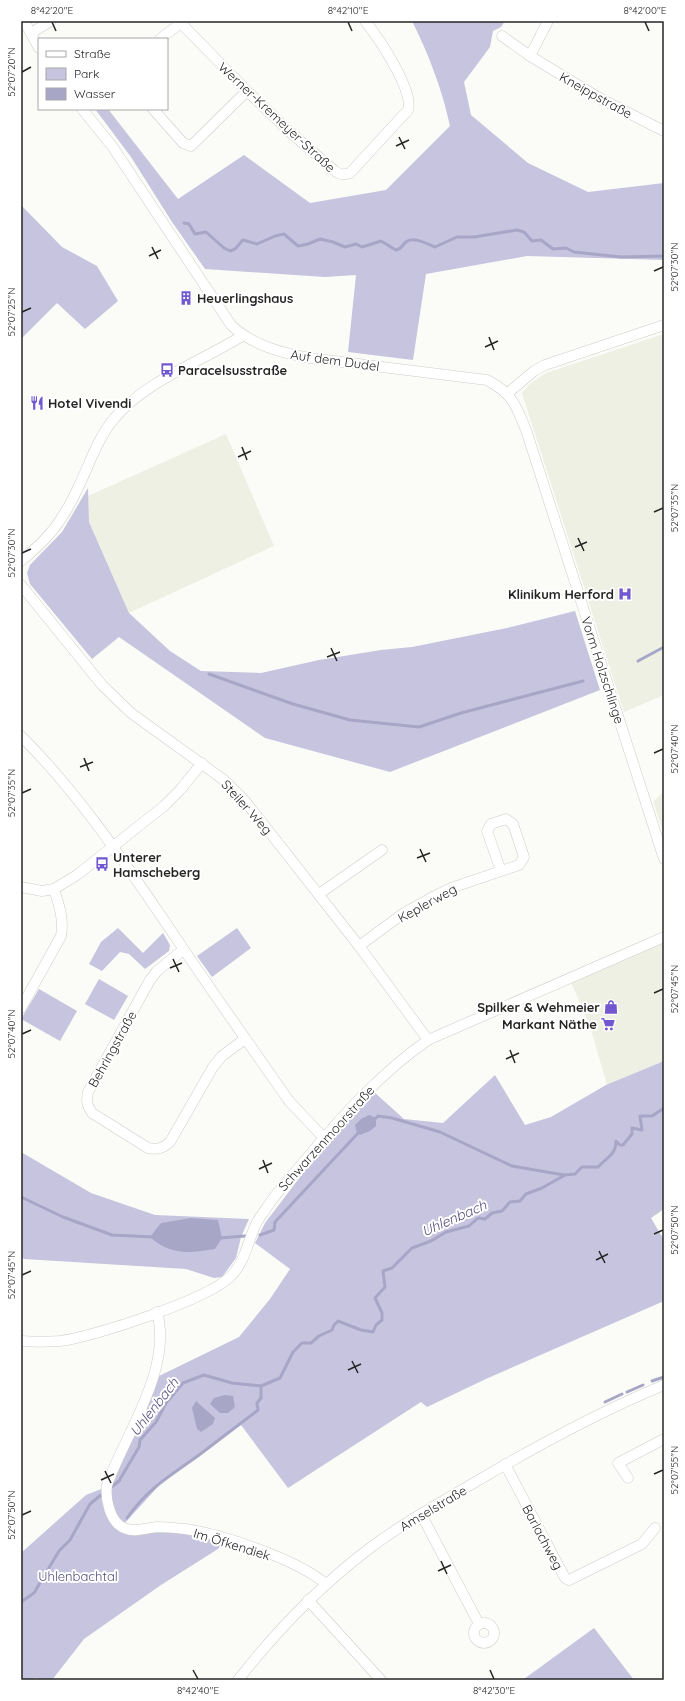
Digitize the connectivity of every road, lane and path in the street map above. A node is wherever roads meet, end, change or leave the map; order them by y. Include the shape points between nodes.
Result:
1 (24, 21) edge
2 (51, 21) edge
3 (365, 21) edge
4 (548, 21) edge
5 (180, 22) edge
6 (31, 33) junction
7 (502, 36) dead end
8 (161, 38) edge
9 (38, 46) edge
10 (530, 56) junction
11 (247, 91) junction
12 (83, 110) edge
13 (154, 110) edge
14 (664, 131) edge
15 (664, 325) edge
16 (242, 336) junction
17 (508, 393) junction
18 (21, 560) edge
19 (21, 585) edge
20 (21, 736) edge
21 (202, 763) junction
22 (113, 846) junction
23 (382, 850) dead end
24 (664, 859) edge
25 (501, 871) junction
26 (21, 886) edge
27 (54, 889) junction
28 (319, 894) junction
29 (662, 937) edge
30 (359, 946) junction
31 (184, 950) junction
32 (21, 1008) edge
33 (245, 1039) junction
34 (428, 1040) junction
35 (324, 1138) junction
36 (157, 1312) junction
37 (21, 1341) edge
38 (664, 1385) edge
39 (664, 1439) edge
40 (505, 1464) junction
41 (628, 1478) dead end
42 (422, 1514) junction
43 (655, 1528) dead end
44 (326, 1584) junction
45 (308, 1600) junction
46 (480, 1624) dead end
47 (238, 1680) edge
48 (381, 1680) edge

1 - 6 street
2 - 6 street
3 - 11 street, Werner-Kremeyer-Straße via 392,62 409,105 408,110 350,173 340,174 291,133
4 - 10 street
5 - 8 street
5 - 11 street, Werner-Kremeyer-Straße
6 - 9 street
7 - 10 street, Kneippstraße
10 - 14 street, Kneippstraße via 588,92
11 - 13 street via 191,146 183,143
12 - 16 street, Auf dem Dudel via 112,146 231,325
15 - 17 street via 545,365
16 - 17 street, Auf dem Dudel via 297,355 487,380
16 - 18 street via 152,386 123,409 102,435 78,490 56,528 42,544
17 - 24 street, Vorm Holzschlinge via 526,430
19 - 21 street, Steiler Weg via 116,701
20 - 22 street via 48,762 76,795
21 - 22 street via 164,806
21 - 28 street, Steiler Weg via 245,801
22 - 27 street via 77,875
22 - 31 street
23 - 28 street
25 - 25 street, Keplerweg via 519,865 524,857 513,824 506,819 491,824 488,831
25 - 30 street, Keplerweg via 451,888 429,899 404,913
26 - 27 street via 42,891
27 - 32 street via 62,913 61,936
28 - 30 street, Steiler Weg
29 - 34 street, Schwarzenmoorstraße
30 - 34 street, Steiler Weg
31 - 33 street
31 - 33 street, Behringstraße via 157,971 150,980 88,1092 86,1100 92,1113 148,1148 162,1148 170,1142 213,1067 222,1056
33 - 35 street via 289,1100
34 - 35 street, Schwarzenmoorstraße via 381,1078
35 - 36 street, Schwarzenmoorstraße via 274,1197 257,1222 239,1265 231,1277 211,1291
36 - 37 street, Schwarzenmoorstraße via 82,1337 61,1341
36 - 44 street, Im Öfkendiek via 160,1334 150,1387 107,1485 107,1500 114,1518 118,1524 130,1530 158,1527 185,1529 240,1543 294,1564 316,1575
38 - 40 street, Amselstraße via 585,1420
39 - 41 street via 618,1463
40 - 42 street, Amselstraße
40 - 43 street, Barlachweg via 565,1578 569,1580 642,1544
42 - 44 street, Amselstraße via 371,1547
42 - 46 street
44 - 45 street, Amselstraße
45 - 47 street, Amselstraße
45 - 48 street

